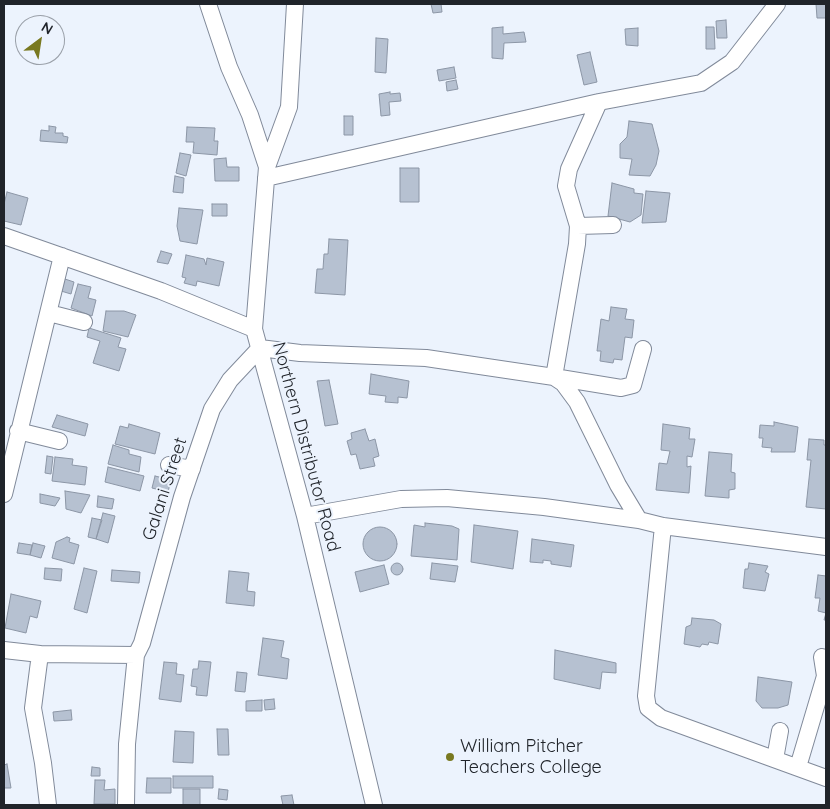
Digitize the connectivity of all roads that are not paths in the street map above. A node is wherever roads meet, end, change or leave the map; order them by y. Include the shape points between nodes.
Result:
1 (208, 4) edge
2 (295, 4) edge
3 (777, 4) edge
4 (599, 102) junction
5 (267, 172) junction
6 (613, 225) dead end
7 (578, 226) junction
8 (4, 236) edge
9 (62, 256) junction
10 (49, 313) junction
11 (84, 322) dead end
12 (254, 329) junction
13 (260, 348) junction
14 (643, 349) dead end
15 (554, 377) junction
16 (18, 431) junction
17 (59, 441) dead end
18 (168, 466) dead end
19 (192, 469) junction
20 (4, 494) edge
21 (305, 516) junction
22 (639, 520) junction
23 (663, 526) junction
24 (826, 546) edge
25 (4, 650) edge
26 (40, 654) junction
27 (136, 655) junction
28 (822, 657) dead end
29 (780, 731) dead end
30 (775, 759) junction
31 (798, 767) junction
32 (826, 778) edge
33 (48, 805) edge
34 (126, 805) edge
35 (374, 805) edge

1 - 5 street via 229,68 250,115
2 - 5 street via 289,107
3 - 4 street via 732,62 702,83
4 - 5 street
4 - 7 street via 569,169 566,186
5 - 12 street
6 - 7 street
7 - 15 street
8 - 9 street, Northern Distributor Road
9 - 10 street
9 - 12 street, Northern Distributor Road via 161,290
10 - 11 street
10 - 16 street
12 - 13 street, Northern Distributor Road
13 - 15 street via 300,353 426,358
13 - 19 street, Galani Street via 230,380 212,409
13 - 21 street, Northern Distributor Road
14 - 15 street via 633,385 621,388
15 - 22 street via 563,383 577,402
16 - 17 street
16 - 20 street
18 - 19 street
19 - 27 street, Galani Street
21 - 22 street via 401,499 447,498
21 - 35 street, Northern Distributor Road
22 - 23 street
23 - 24 street
23 - 30 street via 646,696 648,708 661,718
25 - 26 street
26 - 27 street
26 - 33 street via 33,708
27 - 34 street, Galani Street via 127,744
28 - 31 street via 825,676
29 - 30 street
30 - 31 street
31 - 32 street

